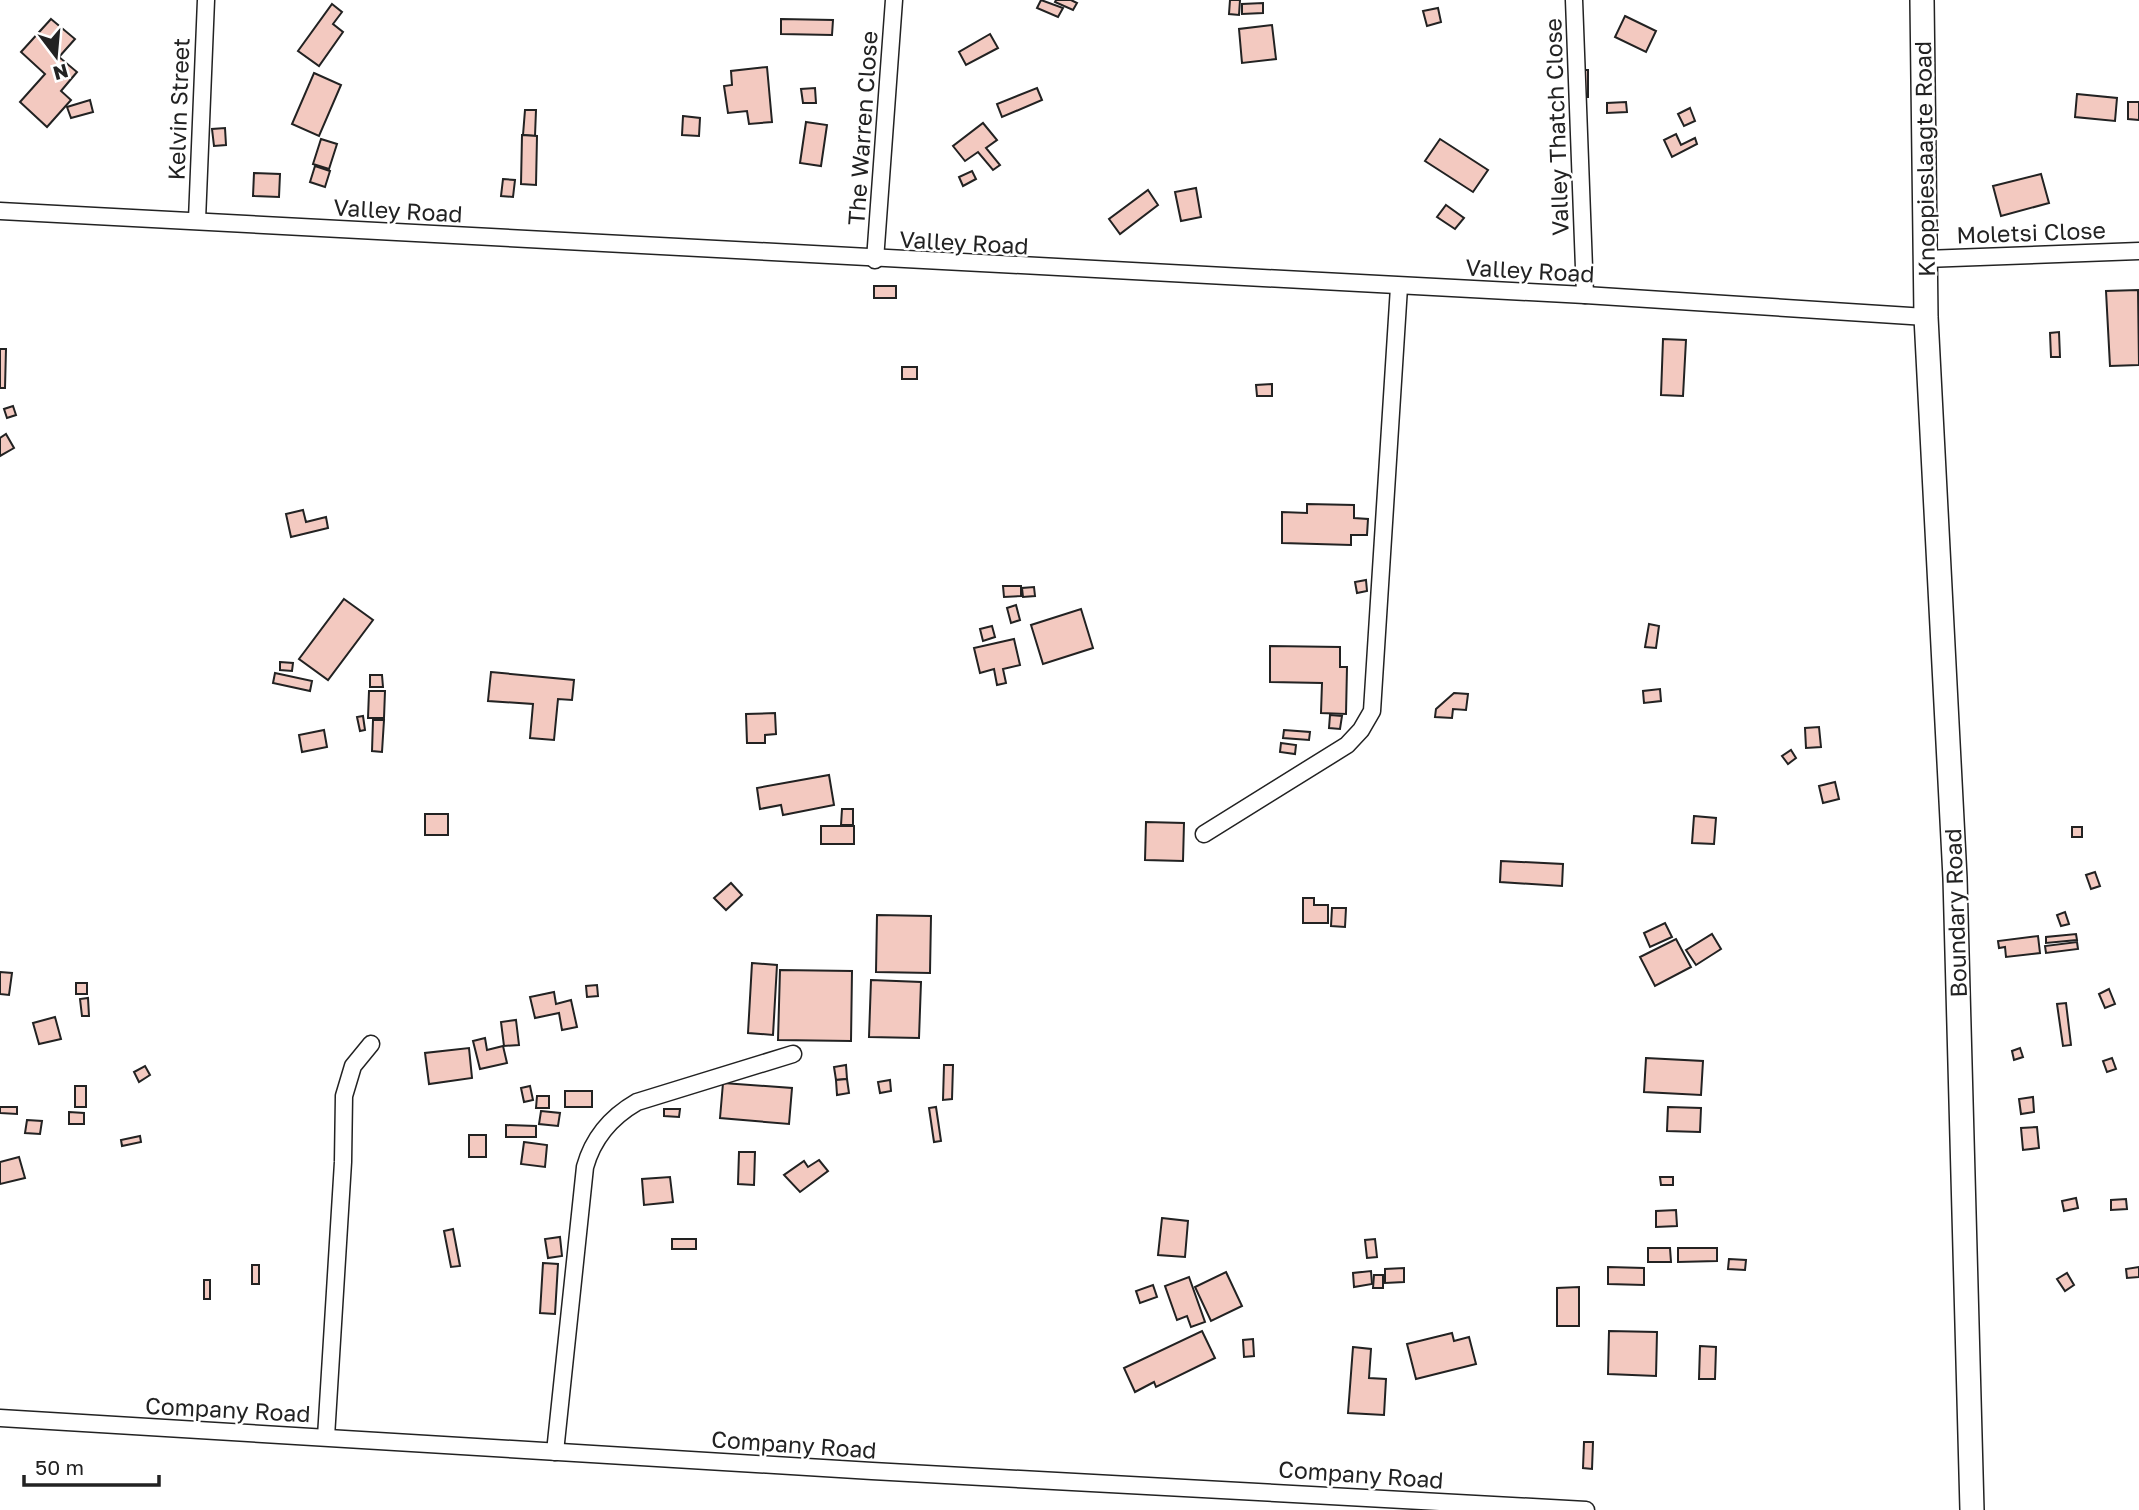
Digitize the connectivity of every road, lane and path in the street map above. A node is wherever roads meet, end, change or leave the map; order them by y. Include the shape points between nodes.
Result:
1 (206, 0) edge
2 (894, 0) edge
3 (1574, 0) edge
4 (1922, 0) edge
5 (0, 211) edge
6 (197, 220) junction
7 (2139, 251) edge
8 (1925, 258) junction
9 (875, 260) junction
10 (1399, 287) junction
11 (1585, 295) junction
12 (1926, 317) junction
13 (1204, 834) dead end
14 (371, 1044) dead end
15 (793, 1054) dead end
16 (0, 1418) edge
17 (326, 1437) junction
18 (555, 1451) junction
19 (1358, 1504) edge
20 (1586, 1510) edge
21 (1972, 1510) edge

1 - 6 street, Kelvin Street
2 - 9 street, The Warren Close
3 - 11 street, Valley Thatch Close
4 - 8 main road, Knoppieslaagte Road
5 - 6 street, Valley Road
6 - 9 street, Valley Road
7 - 8 street, Moletsi Close
8 - 12 main road, Knoppieslaagte Road
9 - 10 street, Valley Road
10 - 11 street, Valley Road
10 - 13 street via 1372,711 1347,745
11 - 12 street, Valley Road
12 - 21 main road, Boundary Road via 1955,878
14 - 17 street via 353,1066 344,1096
15 - 18 street via 637,1102 622,1111 593,1144 585,1167
16 - 17 street, Company Road
17 - 18 street, Company Road
18 - 19 street, Company Road
19 - 20 street, Company Road

